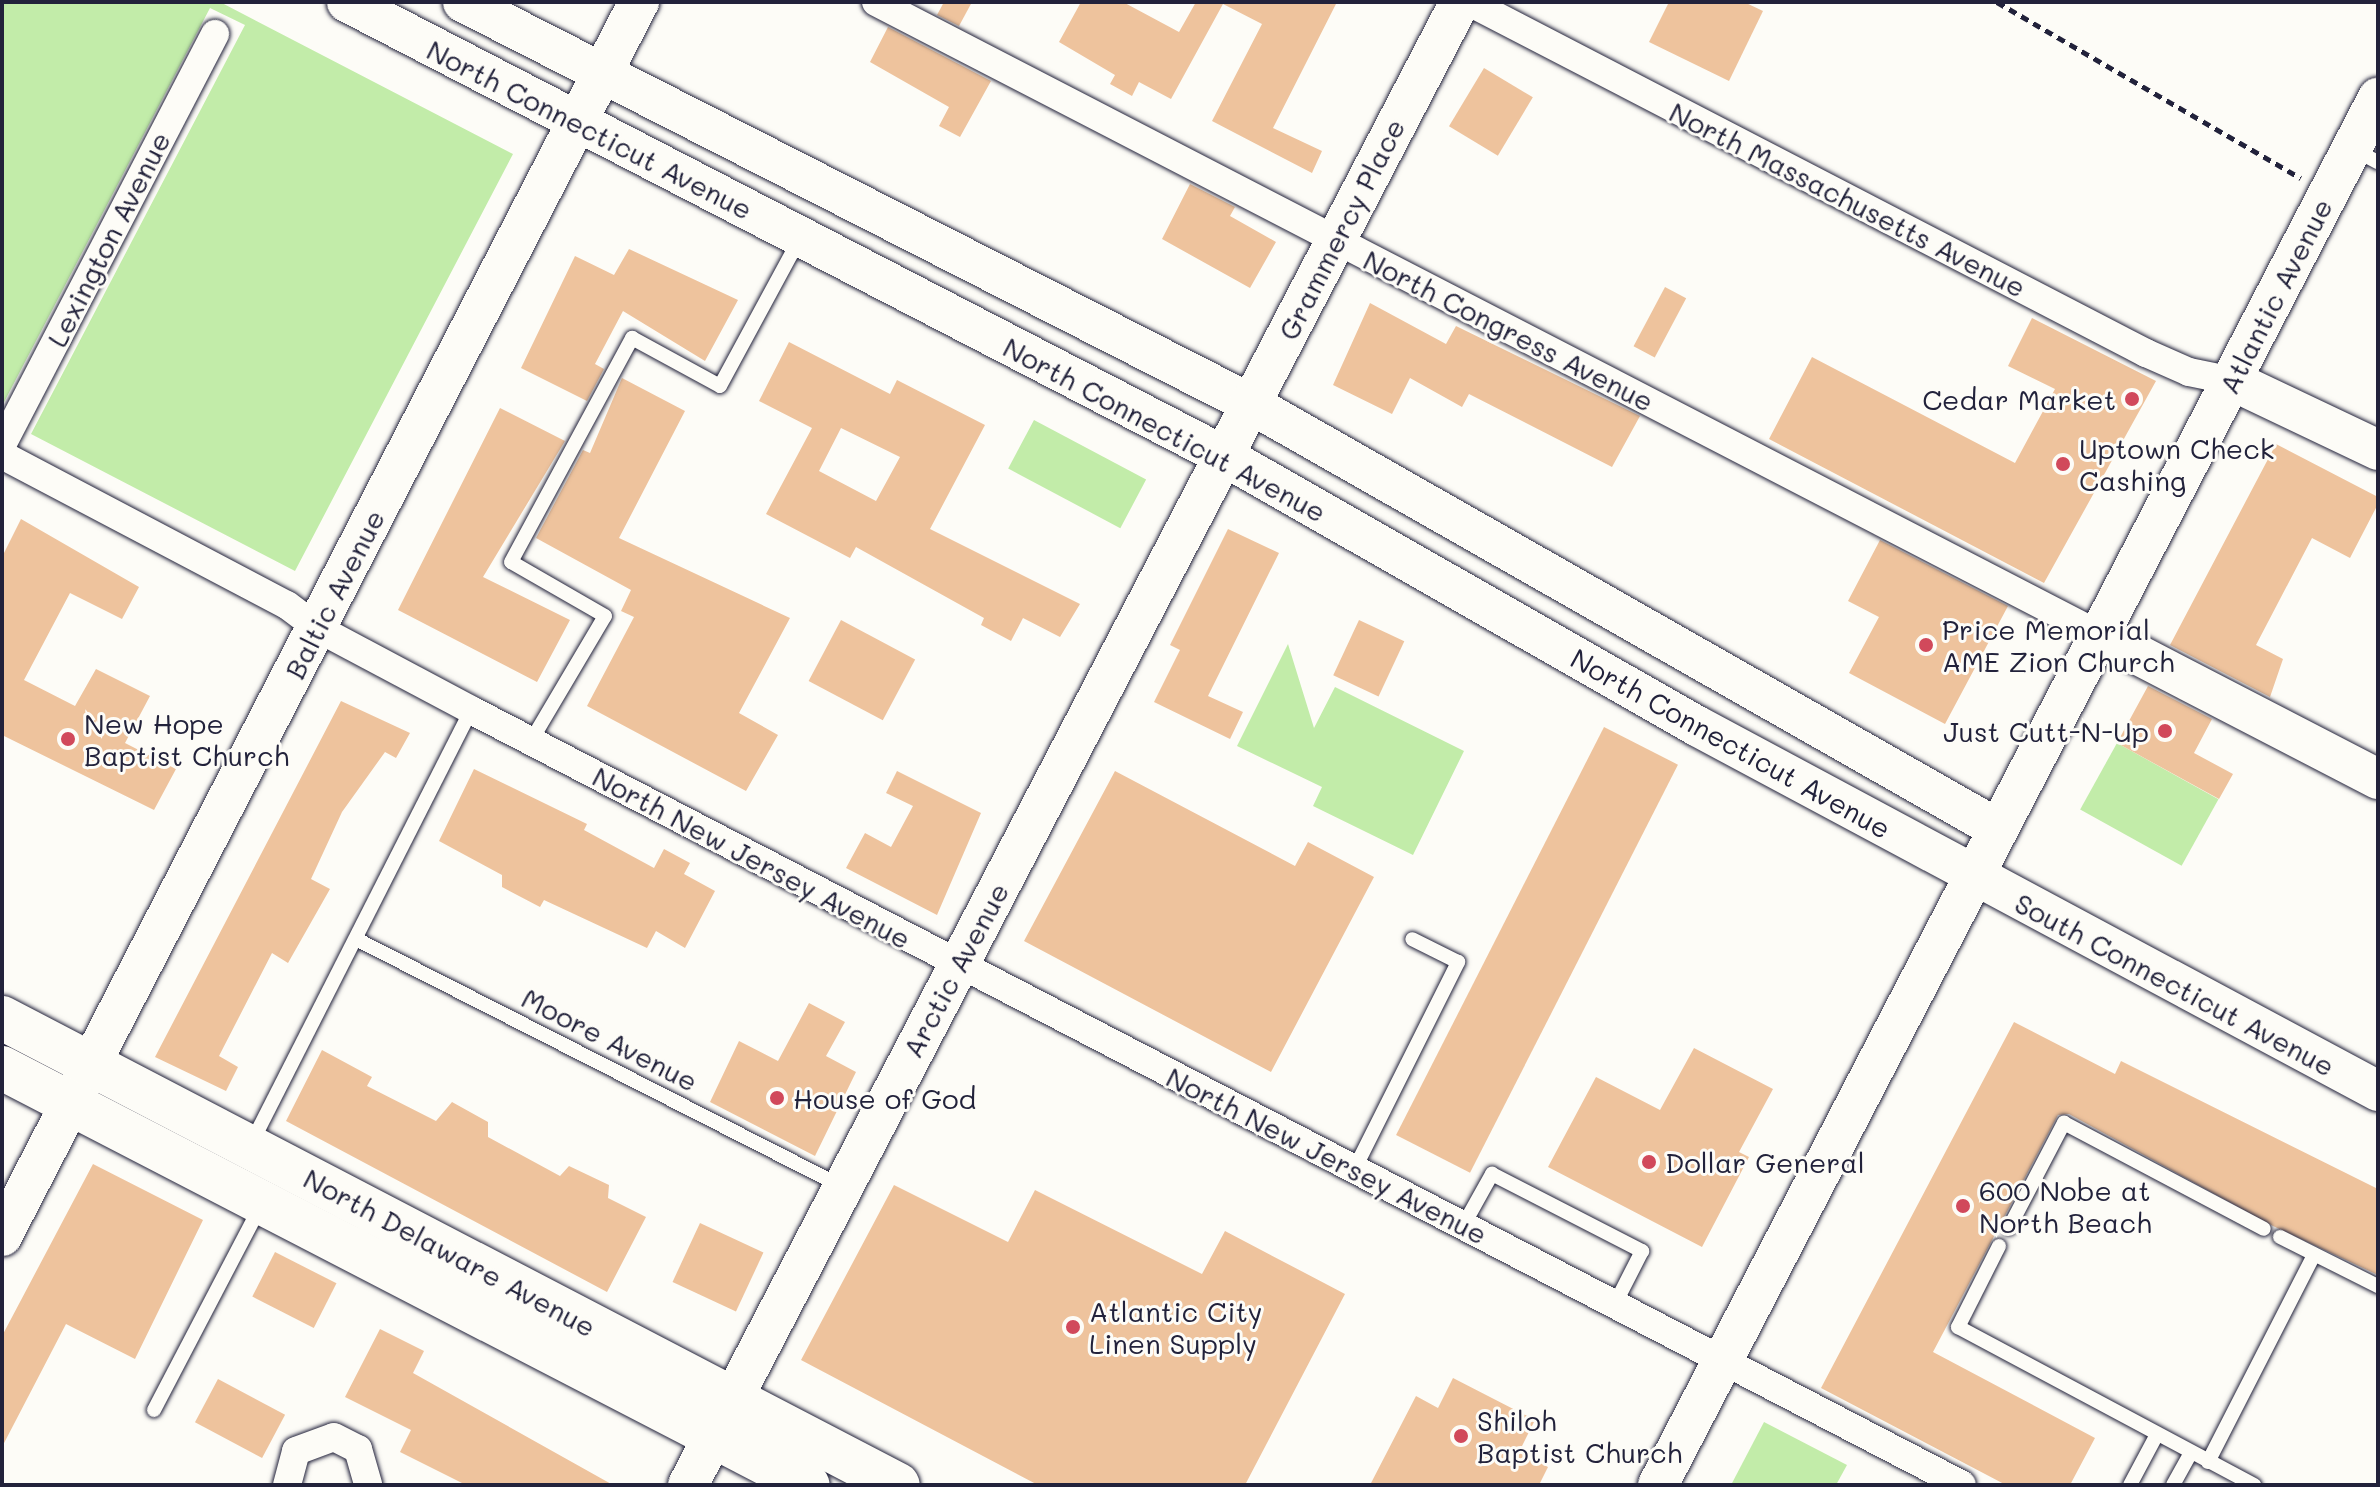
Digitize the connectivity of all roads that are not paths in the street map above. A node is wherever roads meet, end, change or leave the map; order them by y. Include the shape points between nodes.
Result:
1 (347, 2) edge
2 (463, 2) edge
3 (639, 2) edge
4 (876, 2) edge
5 (1460, 2) edge
6 (1469, 2) edge
7 (215, 34) dead end
8 (601, 76) junction
9 (2378, 98) edge
10 (578, 123) junction
11 (2365, 155) edge
12 (800, 237) junction
13 (1333, 239) junction
14 (2233, 381) junction
15 (1249, 403) junction
16 (2, 445) edge
17 (2378, 450) edge
18 (2, 455) edge
19 (1222, 455) junction
20 (317, 628) junction
21 (2100, 635) junction
22 (471, 710) junction
23 (531, 741) junction
24 (2378, 779) edge
25 (1998, 829) junction
26 (1971, 877) junction
27 (356, 939) junction
28 (1412, 939) dead end
29 (958, 965) junction
30 (2, 1018) edge
31 (91, 1063) junction
32 (2, 1068) edge
33 (2378, 1091) edge
34 (71, 1103) junction
35 (250, 1146) junction
36 (1354, 1170) junction
37 (842, 1186) junction
38 (262, 1203) junction
39 (1463, 1226) junction
40 (2009, 1228) dead end
41 (2264, 1229) dead end
42 (2, 1236) edge
43 (2280, 1237) dead end
44 (1999, 1246) dead end
45 (2314, 1255) junction
46 (2378, 1286) edge
47 (1615, 1304) junction
48 (1720, 1359) junction
49 (154, 1410) dead end
50 (723, 1418) junction
51 (2156, 1436) junction
52 (2191, 1453) junction
53 (2208, 1462) junction
54 (287, 1485) edge
55 (368, 1485) edge
56 (688, 1485) edge
57 (808, 1485) edge
58 (898, 1485) edge
59 (1658, 1485) edge
60 (1962, 1485) edge
61 (2130, 1485) edge
62 (2173, 1485) edge
63 (2254, 1485) edge

1 - 10 street, North Connecticut Avenue
2 - 8 street, North Connecticut Avenue
3 - 8 street, Baltic Avenue
4 - 13 street, North Congress Avenue
5 - 13 street, Grammercy Place
6 - 14 street, North Massachusetts Avenue via 2146,353 2189,372
7 - 16 street, Lexington Avenue
8 - 10 street, Baltic Avenue
8 - 15 street, North Connecticut Avenue
9 - 11 street, Atlantic Avenue
10 - 12 street, North Connecticut Avenue
10 - 20 street, Baltic Avenue
11 - 14 street, Atlantic Avenue via 2327,193
12 - 19 street, North Connecticut Avenue
12 - 23 lane via 720,386 632,338 511,562 605,616
13 - 15 street, Grammercy Place
13 - 21 street, North Congress Avenue
14 - 17 street
14 - 21 street, Atlantic Avenue
15 - 19 street, Grammercy Place
15 - 25 street, North Connecticut Avenue
18 - 20 street, North New Jersey Avenue via 287,605
19 - 26 street, North Connecticut Avenue
19 - 29 street, Arctic Avenue
20 - 22 street, North New Jersey Avenue
20 - 31 street, Baltic Avenue
21 - 24 street
21 - 25 street, Atlantic Avenue
22 - 23 street, North New Jersey Avenue
22 - 27 lane
23 - 29 street, North New Jersey Avenue
25 - 26 street, Atlantic Avenue
26 - 33 street, South Connecticut Avenue
26 - 48 street, Atlantic Avenue
27 - 35 lane
27 - 37 lane, Moore Avenue
28 - 36 lane via 1458,962
29 - 36 street, North New Jersey Avenue
29 - 37 street, Arctic Avenue
30 - 31 highway, North Delaware Avenue
31 - 34 street, Baltic Avenue
31 - 35 highway, North Delaware Avenue
32 - 34 highway, North Delaware Avenue
34 - 38 highway, North Delaware Avenue
34 - 42 street, Baltic Avenue
35 - 50 highway, North Delaware Avenue
36 - 39 street, North New Jersey Avenue
37 - 50 street, Arctic Avenue
38 - 49 lane
38 - 50 highway, North Delaware Avenue
39 - 47 street, North New Jersey Avenue
39 - 47 lane via 1492,1174 1520,1188 1642,1251
40 - 41 lane via 2064,1123
43 - 45 lane
44 - 51 lane via 1958,1327
45 - 46 lane
45 - 53 lane
47 - 48 street, North New Jersey Avenue
48 - 59 street, Atlantic Avenue
48 - 60 street, North New Jersey Avenue
50 - 56 street, Arctic Avenue
50 - 57 highway, North Delaware Avenue
50 - 58 highway, North Delaware Avenue
51 - 52 lane
51 - 61 lane
52 - 53 lane
52 - 62 lane
53 - 63 lane
54 - 55 street via 296,1451 334,1437 358,1449

